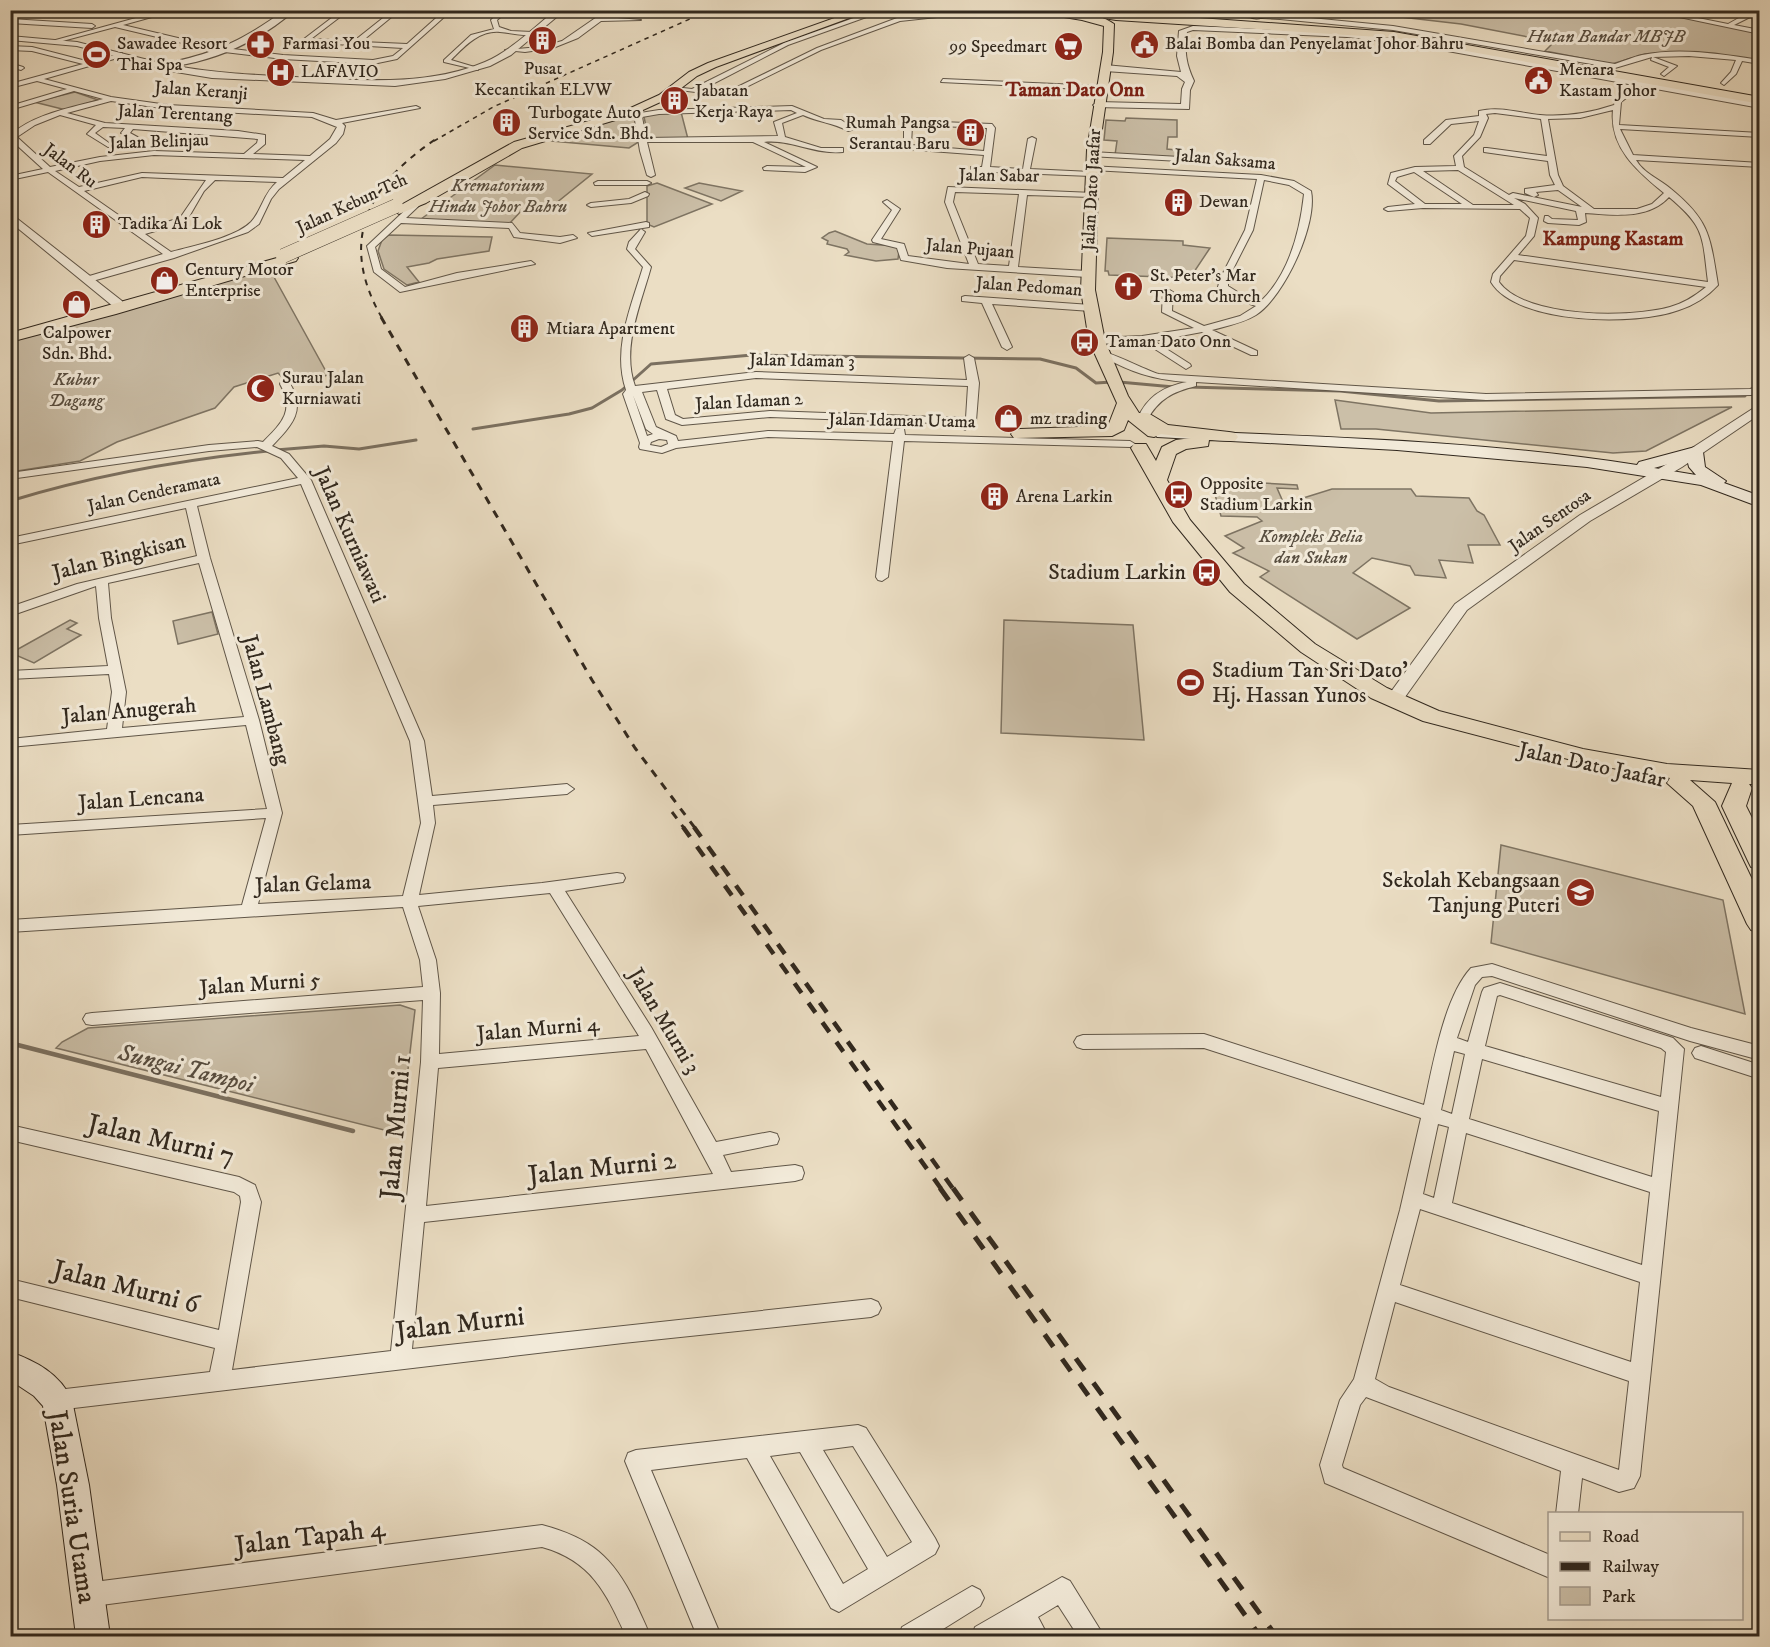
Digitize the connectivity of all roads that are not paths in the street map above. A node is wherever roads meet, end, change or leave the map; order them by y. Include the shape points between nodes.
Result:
1 (174, 10) edge
2 (291, 10) edge
3 (346, 10) edge
4 (397, 10) edge
5 (449, 10) edge
6 (506, 10) edge
7 (556, 10) edge
8 (561, 10) edge
9 (611, 10) edge
10 (857, 10) edge
11 (867, 10) edge
12 (883, 10) edge
13 (933, 10) edge
14 (1026, 10) edge
15 (1059, 10) edge
16 (1084, 10) edge
17 (1117, 10) edge
18 (1270, 10) edge
19 (1681, 10) edge
20 (1758, 10) edge
21 (31, 13) dead end
22 (1250, 16) junction
23 (601, 18) junction
24 (638, 20) dead end
25 (1281, 21) edge
26 (12, 22) edge
27 (111, 26) junction
28 (1321, 26) junction
29 (1728, 26) junction
30 (498, 30) junction
31 (1760, 32) edge
32 (1304, 33) joint
33 (530, 34) junction
34 (10, 37) edge
35 (57, 40) junction
36 (305, 41) junction
37 (356, 43) junction
38 (778, 43) junction
39 (408, 46) junction
40 (10, 48) edge
41 (819, 49) junction
42 (510, 50) junction
43 (227, 51) junction
44 (120, 54) junction
45 (1643, 56) junction
46 (131, 57) junction
47 (283, 57) junction
48 (1740, 59) junction
49 (192, 62) junction
50 (1760, 62) edge
51 (90, 64) junction
52 (167, 64) junction
53 (10, 65) edge
54 (21, 68) dead end
55 (183, 68) junction
56 (474, 68) junction
57 (1105, 68) junction
58 (75, 69) junction
59 (1181, 71) junction
60 (1664, 74) dead end
61 (38, 79) junction
62 (943, 80) dead end
63 (1724, 83) dead end
64 (1641, 84) junction
65 (10, 86) edge
66 (1101, 86) junction
67 (74, 89) junction
68 (674, 89) junction
69 (694, 91) junction
70 (111, 99) junction
71 (1760, 99) edge
72 (1098, 105) junction
73 (1760, 105) edge
74 (10, 108) edge
75 (416, 108) dead end
76 (1616, 111) junction
77 (629, 113) junction
78 (806, 113) junction
79 (63, 114) junction
80 (1484, 115) junction
81 (1544, 117) junction
82 (336, 122) junction
83 (102, 124) junction
84 (132, 126) junction
85 (1615, 127) junction
86 (851, 129) dead end
87 (1760, 135) edge
88 (782, 138) junction
89 (643, 140) junction
90 (754, 140) junction
91 (1032, 140) dead end
92 (1428, 142) dead end
93 (840, 150) dead end
94 (1487, 150) dead end
95 (987, 153) junction
96 (1092, 154) junction
97 (248, 155) junction
98 (1203, 157) dead end
99 (1631, 157) junction
100 (311, 158) junction
101 (1552, 159) junction
102 (1760, 165) edge
103 (767, 168) dead end
104 (1460, 168) junction
105 (974, 169) dead end
106 (986, 169) junction
107 (1415, 169) junction
108 (50, 170) junction
109 (1026, 171) junction
110 (1091, 171) junction
111 (1261, 177) junction
112 (10, 178) edge
113 (212, 178) junction
114 (283, 180) junction
115 (598, 183) dead end
116 (1560, 187) junction
117 (77, 190) junction
118 (1669, 191) junction
119 (1023, 192) junction
120 (645, 194) dead end
121 (1091, 195) junction
122 (1526, 201) junction
123 (886, 202) dead end
124 (591, 205) dead end
125 (1423, 206) junction
126 (1470, 206) junction
127 (1388, 209) dead end
128 (1580, 209) junction
129 (1592, 210) junction
130 (398, 212) junction
131 (1548, 218) dead end
132 (13, 221) edge
133 (138, 233) junction
134 (592, 233) dead end
135 (573, 238) dead end
136 (1515, 254) junction
137 (171, 256) junction
138 (287, 257) junction
139 (68, 263) junction
140 (531, 264) dead end
141 (975, 267) junction
142 (1013, 269) junction
143 (1087, 274) junction
144 (89, 279) junction
145 (1713, 285) junction
146 (1168, 292) dead end
147 (966, 299) dead end
148 (986, 301) junction
149 (1262, 305) junction
150 (108, 306) junction
151 (1091, 308) junction
152 (1203, 329) junction
153 (10, 338) edge
154 (1148, 341) junction
155 (1007, 347) dead end
156 (1099, 347) junction
157 (1254, 353) dead end
158 (969, 358) dead end
159 (1186, 366) dead end
160 (1213, 381) junction
161 (974, 383) junction
162 (285, 384) dead end
163 (629, 386) junction
164 (661, 386) junction
165 (1760, 389) edge
166 (1120, 395) junction
167 (1760, 408) edge
168 (972, 421) junction
169 (945, 432) junction
170 (996, 434) junction
171 (899, 435) junction
172 (1020, 435) junction
173 (1145, 437) junction
174 (1229, 439) junction
175 (670, 440) junction
176 (1054, 441) junction
177 (268, 447) junction
178 (1695, 452) junction
179 (1587, 462) junction
180 (1657, 475) junction
181 (10, 476) edge
182 (1158, 476) junction
183 (305, 480) junction
184 (1752, 499) edge
185 (191, 504) junction
186 (1760, 512) edge
187 (10, 542) edge
188 (204, 558) junction
189 (882, 578) dead end
190 (102, 581) junction
191 (10, 612) edge
192 (115, 670) junction
193 (10, 675) edge
194 (1394, 700) junction
195 (1431, 716) junction
196 (252, 720) junction
197 (114, 733) junction
198 (10, 743) edge
199 (1679, 783) junction
200 (1753, 784) edge
201 (567, 789) dead end
202 (425, 801) junction
203 (274, 813) junction
204 (10, 830) edge
205 (1760, 861) edge
206 (617, 878) dead end
207 (555, 888) junction
208 (409, 902) junction
209 (249, 909) junction
210 (1760, 924) edge
211 (10, 926) edge
212 (432, 993) junction
213 (92, 1019) dead end
214 (650, 1042) junction
215 (1083, 1042) dead end
216 (1447, 1042) junction
217 (1474, 1050) junction
218 (1701, 1053) dead end
219 (1760, 1053) edge
220 (430, 1062) junction
221 (1760, 1072) edge
222 (1669, 1107) junction
223 (1431, 1115) junction
224 (1460, 1125) junction
225 (10, 1132) edge
226 (770, 1139) dead end
227 (711, 1150) junction
228 (795, 1173) dead end
229 (726, 1181) junction
230 (1661, 1188) junction
231 (1413, 1199) junction
232 (1441, 1208) junction
233 (415, 1215) junction
234 (1649, 1276) junction
235 (10, 1288) edge
236 (1387, 1290) junction
237 (871, 1308) dead end
238 (228, 1342) junction
239 (401, 1359) junction
240 (17, 1374) edge
241 (1640, 1375) junction
242 (219, 1382) junction
243 (1364, 1384) junction
244 (57, 1400) junction
245 (806, 1441) junction
246 (753, 1447) junction
247 (1573, 1464) junction
248 (1567, 1512) edge
249 (1548, 1566) edge
250 (883, 1573) junction
251 (86, 1594) junction
252 (972, 1598) dead end
253 (1023, 1613) junction
254 (93, 1636) edge
255 (638, 1636) edge
256 (709, 1636) edge
257 (911, 1636) edge
258 (984, 1636) edge
259 (1036, 1636) edge
260 (1092, 1636) edge

1 - 27 street
2 - 43 street
3 - 36 street
4 - 37 street
5 - 39 street
6 - 30 street via 494,20
7 - 33 street
8 - 33 street
9 - 23 street
10 - 38 main road, Jalan Kebun Teh
11 - 38 main road, Jalan Kebun Teh
12 - 38 street
13 - 41 street via 933,17 901,19
14 - 57 main road, Jalan Dato Jaafar via 1109,23
15 - 25 highway via 1116,17
16 - 28 highway
17 - 22 street
18 - 22 main road via 1265,15
19 - 29 street via 1673,15
20 - 29 street
21 - 26 street
22 - 25 highway
23 - 24 street
23 - 42 street via 565,43 539,50
25 - 28 highway
25 - 32 highway
25 - 45 street via 1415,30 1618,66
25 - 59 street via 1186,29 1181,37
25 - 71 highway via 1421,38
26 - 27 street
27 - 35 street
27 - 43 street
28 - 71 highway via 1414,34
29 - 31 street
30 - 33 street
30 - 56 street via 472,37 446,61
32 - 64 street via 1409,42
33 - 42 street
34 - 35 street
35 - 44 street
35 - 52 street
36 - 37 street
36 - 47 street
37 - 39 street
38 - 41 street
38 - 68 main road, Jalan Kebun Teh via 703,69
38 - 69 street
38 - 77 main road, Jalan Kebun Teh via 698,67
39 - 47 street via 395,58 381,62
40 - 51 street via 32,49
41 - 69 street via 724,95
42 - 56 street via 497,60
43 - 47 street
43 - 49 street
44 - 46 street
44 - 51 street
45 - 48 street via 1686,54
45 - 60 street via 1674,66
46 - 56 street via 212,75 355,83 420,80
46 - 58 street
48 - 50 street
48 - 63 street
49 - 52 street
49 - 55 street
51 - 58 street
52 - 55 street
53 - 54 street
55 - 56 street via 232,75 375,82
57 - 59 street
57 - 66 main road, Jalan Dato Jaafar
58 - 61 street
59 - 72 street via 1182,87 1188,85 1186,107
61 - 65 street
61 - 67 street, Jalan Keranji
62 - 66 street
64 - 73 street
64 - 76 street via 1618,100
66 - 72 main road, Jalan Dato Jaafar
67 - 70 street, Jalan Keranji
67 - 74 street
68 - 69 street
68 - 77 main road, Jalan Kebun Teh
70 - 79 street, Jalan Ru
70 - 82 street, Jalan Keranji via 168,107 313,115
72 - 96 main road, Jalan Dato Jaafar
75 - 82 street
76 - 81 street
76 - 85 street
77 - 78 street via 785,108
77 - 89 street via 640,120
77 - 130 main road, Jalan Kebun Teh via 518,145
77 - 130 main road, Jalan Kebun Teh via 512,144
78 - 86 street
78 - 88 street via 778,122
79 - 83 street, Jalan Terentang
79 - 108 street, Jalan Ru via 27,126 13,137
80 - 81 street
80 - 92 street via 1449,122
80 - 104 street via 1478,136 1458,156
81 - 101 street
82 - 100 street via 341,126 339,134
83 - 84 street, Jalan Terentang
83 - 84 street via 91,134 108,146 138,141 125,133
84 - 97 street, Jalan Terentang via 262,137 261,144
85 - 87 street
85 - 99 street
88 - 90 street
88 - 93 street via 820,150
89 - 90 street
89 - 115 street via 649,179
90 - 103 street via 813,167
91 - 109 street
94 - 101 street
95 - 95 street via 907,147 908,125 989,126
95 - 106 street
96 - 98 street
96 - 110 main road, Jalan Dato Jaafar
97 - 100 street, Jalan Belinjau
97 - 108 street, Jalan Belinjau via 154,153
99 - 102 street
99 - 118 street via 1642,171
100 - 114 street
101 - 116 street
104 - 107 street
104 - 122 street via 1495,190
105 - 106 street, Jalan Saksama
106 - 109 street, Jalan Saksama
107 - 125 street via 1394,175 1391,182
107 - 126 street
108 - 112 street, Jalan Belinjau
108 - 117 street, Jalan Ru
109 - 110 street, Jalan Saksama
110 - 111 street, Jalan Saksama
110 - 121 main road, Jalan Dato Jaafar
111 - 149 street via 1249,230 1223,287
111 - 149 street, Jalan Saksama via 1291,183 1308,193 1298,249
113 - 114 street
113 - 117 street via 142,175
113 - 133 street via 183,220
114 - 137 street via 249,228
116 - 122 street via 1528,191
116 - 129 street
117 - 133 street, Jalan Ru
118 - 129 street via 1657,205 1645,210
118 - 145 street via 1701,224
119 - 121 street, Jalan Sabar
119 - 141 street, Jalan Sabar via 951,189 949,202
119 - 142 street
120 - 124 street via 631,201
121 - 143 main road, Jalan Dato Jaafar
122 - 126 street via 1507,208
122 - 128 street
122 - 136 street via 1534,218 1533,229
123 - 141 street, Jalan Pujaan via 896,209 876,240 901,246 904,258
125 - 126 street
125 - 127 street
128 - 129 street
128 - 131 street via 1579,223
130 - 135 street via 512,226 517,235
130 - 138 main road, Jalan Kebun Teh
130 - 140 street via 371,251 377,270 403,290
132 - 139 street
133 - 137 street, Jalan Ru
134 - 163 street, Jalan Idaman Utama via 644,228 631,245 647,267 626,356
136 - 145 street via 1532,261
136 - 145 street via 1496,276 1498,288 1532,306 1577,315 1622,318 1651,314 1698,300
137 - 144 street
138 - 150 main road, Jalan Kebun Teh
138 - 150 main road, Jalan Kebun Teh via 154,298
139 - 144 street
139 - 150 street via 69,270
141 - 142 street, Jalan Pujaan
142 - 143 street, Jalan Pujaan
143 - 151 main road, Jalan Dato Jaafar
144 - 150 street
146 - 152 street via 1167,312
147 - 148 street, Jalan Pedoman
148 - 151 street, Jalan Pedoman
148 - 155 street
149 - 152 street, Jalan Saksama via 1244,317
150 - 153 main road, Jalan Kebun Teh
151 - 156 main road, Jalan Dato Jaafar
152 - 154 street, Jalan Saksama
152 - 157 street
154 - 156 street, Jalan Saksama
154 - 159 street
156 - 160 street via 1150,375
156 - 166 main road, Jalan Dato Jaafar
158 - 161 street
160 - 165 street via 1486,397
160 - 173 street via 1170,390 1147,407
161 - 164 street, Jalan Idaman 3 via 756,375
161 - 168 street
162 - 177 street via 292,393 293,410
163 - 164 street, Jalan Idaman 3
163 - 175 street via 638,393 651,429
163 - 175 street, Jalan Idaman Utama via 645,447 667,449
164 - 168 street, Jalan Idaman 2 via 670,417 682,422 770,414
166 - 172 main road via 1118,426 1112,431
166 - 173 main road, Jalan Dato Jaafar
166 - 173 main road, Jalan Dato Jaafar
167 - 178 street, Jalan Sentosa
168 - 169 street via 958,431
168 - 170 street
169 - 170 street, Jalan Idaman Utama
169 - 171 street, Jalan Idaman Utama
170 - 172 street, Jalan Idaman Utama
171 - 175 street, Jalan Idaman Utama via 768,434
171 - 176 street, Jalan Idaman Utama
171 - 189 street
172 - 173 street, Jalan Idaman Utama
173 - 174 main road via 1176,441
173 - 174 main road via 1164,430
173 - 176 street, Jalan Idaman Utama
173 - 182 main road, Jalan Dato Jaafar
174 - 179 main road via 1408,446
174 - 180 main road
174 - 182 main road via 1174,447 1168,451
176 - 182 main road via 1103,444 1131,451
177 - 181 street via 209,448
177 - 183 street, Jalan Kurniawati via 285,456
178 - 179 main road via 1644,465
178 - 180 street, Jalan Sentosa
178 - 184 main road via 1696,469
179 - 180 main road
180 - 184 main road via 1704,481
180 - 186 main road
180 - 194 street, Jalan Sentosa via 1585,518 1461,607
182 - 194 main road, Jalan Dato Jaafar via 1182,522 1237,588 1315,653
183 - 185 street, Jalan Cenderamata
183 - 202 street, Jalan Kurniawati via 417,741
185 - 187 street, Jalan Cenderamata
185 - 188 street, Jalan Lambang
188 - 190 street, Jalan Bingkisan
188 - 196 street, Jalan Lambang
190 - 191 street, Jalan Bingkisan via 41,598
190 - 192 street
192 - 193 street
192 - 197 street via 119,692
194 - 195 main road, Jalan Dato Jaafar
195 - 199 main road, Jalan Dato Jaafar via 1456,730 1523,751
195 - 200 main road, Jalan Dato Jaafar via 1626,765
196 - 197 street, Jalan Anugerah
196 - 203 street, Jalan Lambang
197 - 198 street, Jalan Anugerah
199 - 200 main road, Jalan Dato Jaafar
199 - 210 main road via 1703,802
200 - 205 main road via 1734,806
201 - 202 street
202 - 208 street, Jalan Kurniawati via 428,823
203 - 204 street, Jalan Lencana
203 - 209 street, Jalan Lambang
206 - 207 street, Jalan Gelama
207 - 208 street, Jalan Gelama
207 - 214 street, Jalan Murni 3
208 - 209 street, Jalan Gelama
208 - 212 street, Jalan Murni 1 via 428,960
209 - 211 street, Jalan Gelama
212 - 213 street, Jalan Murni 5
212 - 220 street, Jalan Murni 1
214 - 220 street, Jalan Murni 4
214 - 227 street, Jalan Murni 3
215 - 223 street via 1204,1041
216 - 217 street
216 - 219 street via 1468,982 1477,972 1492,970
216 - 223 street
217 - 222 street
217 - 222 street via 1490,992 1509,991 1675,1048
217 - 224 street
218 - 221 street
220 - 233 street, Jalan Murni 1
222 - 230 street
223 - 224 street
223 - 231 street
224 - 230 street
224 - 232 street
225 - 238 street, Jalan Murni 7 via 239,1185 248,1191 251,1202
226 - 227 street
227 - 229 street, Jalan Murni 3
228 - 229 street, Jalan Murni 2
229 - 233 street, Jalan Murni 2
230 - 234 street
231 - 232 street
231 - 236 street
232 - 234 street
233 - 239 street, Jalan Murni 1
234 - 241 street
235 - 238 street, Jalan Murni 6
236 - 241 street
236 - 243 street
237 - 239 street, Jalan Murni
238 - 242 street, Jalan Murni 7
239 - 242 street, Jalan Murni
240 - 244 main road, Jalan Suria Utama via 45,1386
241 - 247 street via 1626,1480
242 - 244 street, Jalan Murni
243 - 247 street via 1383,1395
243 - 249 street via 1351,1400 1331,1465 1333,1474
244 - 251 main road, Jalan Suria Utama via 73,1485
245 - 246 street
245 - 250 street
245 - 250 street via 858,1435 927,1546
246 - 250 street via 839,1600
246 - 256 street via 636,1461
247 - 248 street
251 - 254 main road, Jalan Suria Utama
251 - 255 street, Jalan Tapah 4 via 542,1536 562,1540 593,1559 612,1581
252 - 257 street
253 - 258 street
253 - 259 street
253 - 260 street via 1062,1589

